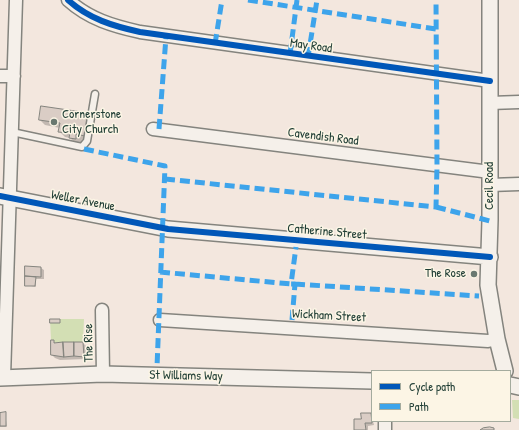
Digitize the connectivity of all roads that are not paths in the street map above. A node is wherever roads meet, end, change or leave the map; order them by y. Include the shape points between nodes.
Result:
1 (16, 0) edge
2 (68, 0) edge
3 (490, 0) edge
4 (0, 76) edge
5 (14, 76) junction
6 (490, 81) junction
7 (95, 94) dead end
8 (519, 102) edge
9 (490, 103) junction
10 (153, 129) dead end
11 (12, 132) junction
12 (490, 178) junction
13 (519, 184) edge
14 (5, 196) edge
15 (162, 228) joint
16 (490, 257) junction
17 (102, 310) dead end
18 (160, 320) dead end
19 (497, 339) junction
20 (505, 370) edge
21 (103, 374) junction
22 (2, 377) edge
23 (371, 380) edge

1 - 5 street
2 - 6 street, May Road via 97,20 130,30
3 - 6 street, Cecil Road
4 - 5 street
5 - 11 street
6 - 9 street, Cecil Road
7 - 11 lane via 87,142 82,147
8 - 9 street
9 - 12 street, Cecil Road
10 - 12 street, Cavendish Road
11 - 14 street
12 - 13 street, Cavendish Road
12 - 16 street, Cecil Road
14 - 15 street, Weller Avenue
14 - 22 street
15 - 16 street, Catherine Street
16 - 19 street, Cecil Road via 488,288
17 - 21 street, The Rise
18 - 19 street, Wickham Street via 489,341
19 - 20 street, Cecil Road
21 - 22 street, St Williams Way
21 - 23 street, St Williams Way

